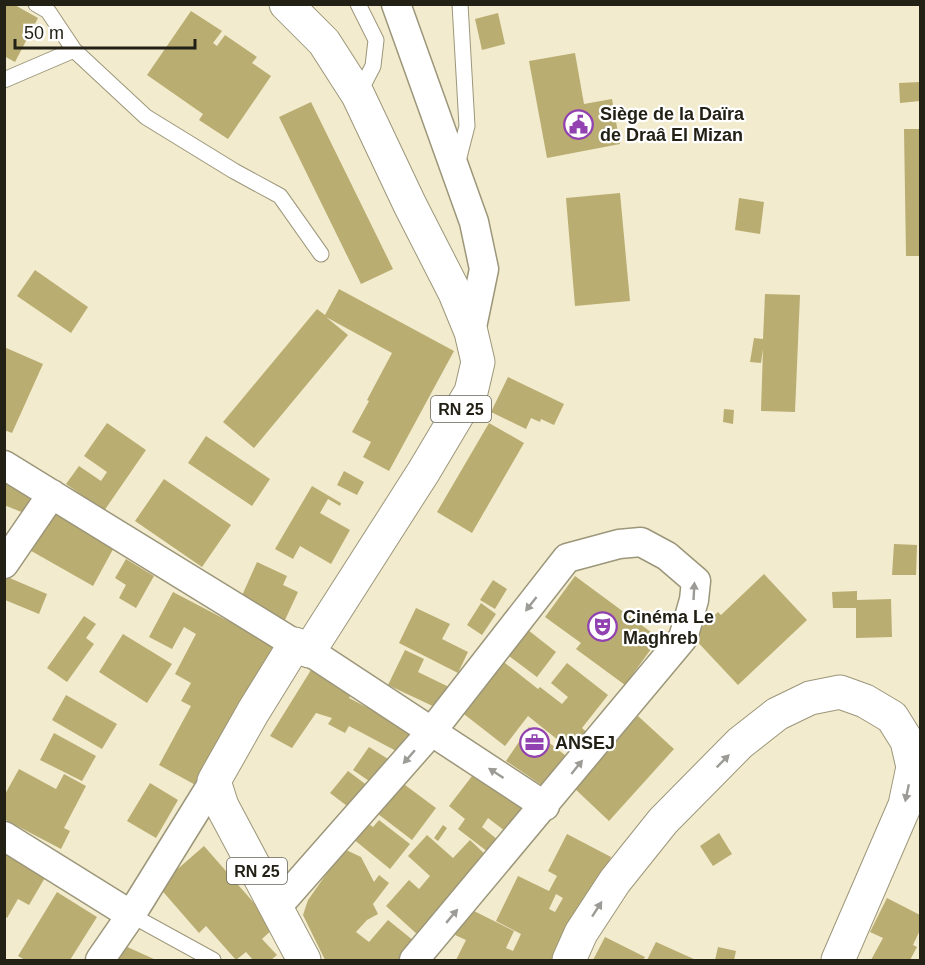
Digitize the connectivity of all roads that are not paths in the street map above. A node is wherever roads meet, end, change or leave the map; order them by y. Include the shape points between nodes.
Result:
1 (36, 4) edge
2 (286, 4) edge
3 (358, 4) edge
4 (396, 4) edge
5 (460, 4) edge
6 (74, 50) junction
7 (4, 80) edge
8 (358, 95) junction
9 (455, 171) junction
10 (321, 254) dead end
11 (471, 332) junction
12 (4, 465) edge
13 (52, 494) junction
14 (4, 564) edge
15 (302, 648) junction
16 (432, 731) junction
17 (914, 736) edge
18 (214, 781) junction
19 (545, 806) junction
20 (4, 836) edge
21 (277, 908) junction
22 (131, 915) junction
23 (100, 960) edge
24 (213, 960) edge
25 (304, 960) edge
26 (414, 960) edge
27 (569, 960) edge
28 (838, 960) edge

1 - 6 lane via 48,11
2 - 8 main road, RN 25 via 324,42
3 - 8 lane via 376,40 373,66
4 - 9 street
5 - 9 lane via 467,126
6 - 7 lane
6 - 10 lane via 146,117 280,196
8 - 11 main road, RN 25
9 - 11 street via 474,222 484,269
11 - 15 main road, RN 25 via 478,362 471,392 418,481
12 - 13 street
13 - 14 street
13 - 15 street
15 - 16 street
15 - 18 main road, RN 25 via 253,712
19 -> 16 street
19 -> 16 street via 683,638 696,581 667,556 641,542 567,558
16 -> 21 street
27 -> 17 main road via 581,933 615,881 663,821 740,743 777,714 810,698 840,692 892,717
17 -> 28 main road via 905,806
18 - 21 main road, RN 25 via 222,806
18 - 22 street
26 -> 19 street
20 - 22 street
21 - 25 main road, RN 25
22 - 23 street
22 - 24 lane

